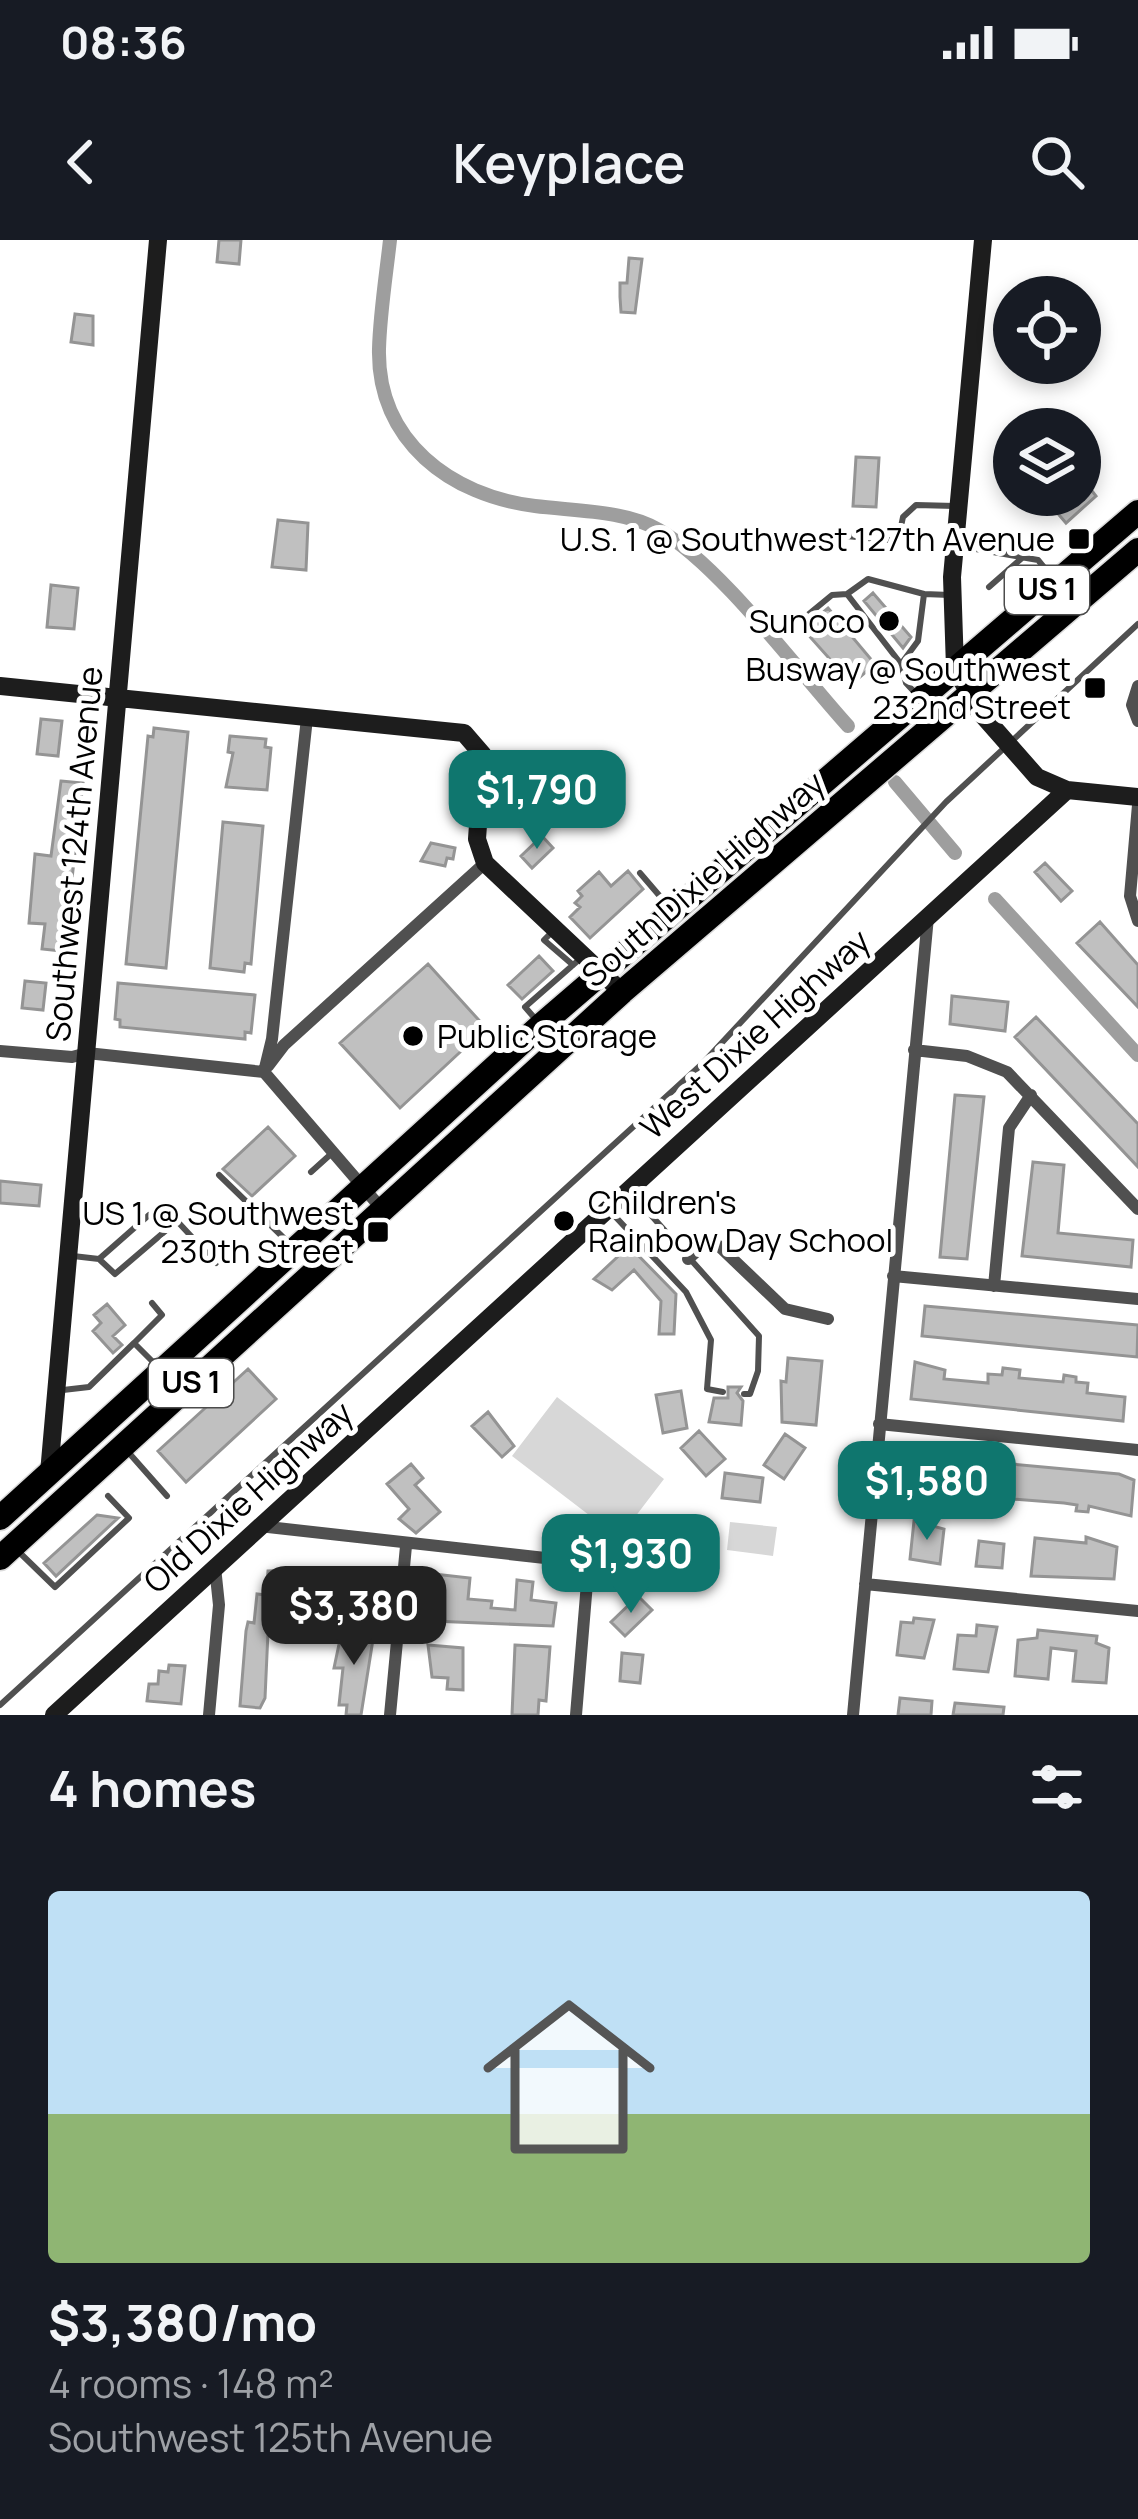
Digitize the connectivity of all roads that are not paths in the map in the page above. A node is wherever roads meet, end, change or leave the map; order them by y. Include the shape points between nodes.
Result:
1 (158, 240) edge
2 (983, 240) edge
3 (958, 506) junction
4 (1138, 512) edge
5 (1138, 529) edge
6 (836, 535) dead end
7 (955, 546) junction
8 (1138, 550) edge
9 (1022, 558) junction
10 (1056, 583) junction
11 (989, 587) dead end
12 (847, 594) junction
13 (924, 594) junction
14 (952, 595) junction
15 (804, 618) dead end
16 (1138, 624) edge
17 (901, 664) junction
18 (955, 668) junction
19 (0, 686) edge
20 (1138, 686) edge
21 (968, 696) junction
22 (118, 697) junction
23 (920, 699) junction
24 (307, 718) junction
25 (1138, 722) edge
26 (1006, 745) junction
27 (1067, 790) junction
28 (1138, 801) edge
29 (807, 833) junction
30 (484, 863) junction
31 (640, 873) dead end
32 (673, 910) junction
33 (928, 916) junction
34 (1138, 921) edge
35 (586, 964) junction
36 (622, 992) junction
37 (276, 1007) junction
38 (309, 1022) junction
39 (914, 1050) junction
40 (0, 1051) edge
41 (87, 1053) junction
42 (264, 1072) junction
43 (1030, 1095) junction
44 (333, 1152) junction
45 (311, 1172) dead end
46 (219, 1175) dead end
47 (363, 1186) junction
48 (628, 1190) junction
49 (382, 1208) junction
50 (608, 1209) junction
51 (1138, 1210) edge
52 (149, 1215) dead end
53 (295, 1249) junction
54 (69, 1255) junction
55 (99, 1258) junction
56 (688, 1259) junction
57 (216, 1263) dead end
58 (893, 1276) junction
59 (994, 1286) junction
60 (1138, 1298) edge
61 (152, 1303) dead end
62 (829, 1319) dead end
63 (484, 1323) joint
64 (198, 1337) junction
65 (134, 1343) junction
66 (162, 1370) junction
67 (57, 1389) junction
68 (723, 1392) dead end
69 (744, 1394) dead end
70 (879, 1424) junction
71 (122, 1446) junction
72 (1138, 1450) edge
73 (49, 1473) junction
74 (79, 1486) junction
75 (109, 1496) dead end
76 (166, 1496) dead end
77 (5, 1508) edge
78 (51, 1511) junction
79 (259, 1526) junction
80 (406, 1546) junction
81 (6, 1552) edge
82 (215, 1567) junction
83 (865, 1584) junction
84 (1138, 1611) edge
85 (0, 1705) edge
86 (54, 1715) edge
87 (209, 1715) edge
88 (390, 1715) edge
89 (576, 1715) edge
90 (853, 1715) edge

1 - 22 street, Southwest 124th Avenue
2 - 3 street
3 - 6 lane via 916,505 903,517 898,541
3 - 7 street
4 - 10 highway, South Dixie Highway / US 1
5 - 21 highway via 990,654 967,680
7 - 9 lane
7 - 14 street
8 - 21 highway, South Dixie Highway / US 1
9 - 10 lane via 1037,560
9 - 11 lane
10 - 18 highway, South Dixie Highway / US 1
12 - 13 lane via 868,579
12 - 15 lane
12 - 17 lane
13 - 14 lane
13 - 17 lane via 918,641
14 - 18 street
16 - 26 lane
17 - 23 lane
18 - 21 street
18 - 23 highway, South Dixie Highway / US 1
18 - 29 highway via 946,694 824,796
19 - 22 street
20 - 25 street
21 - 26 street
21 - 29 highway, South Dixie Highway / US 1
22 - 24 street
22 - 41 street, Southwest 124th Avenue
23 - 32 highway, South Dixie Highway / US 1
24 - 30 street via 458,731 475,740 483,765 477,839
24 - 37 street
26 - 27 street via 1037,776
26 - 85 lane via 702,1064
27 - 28 street
27 - 33 street, West Dixie Highway
28 - 34 street via 1130,892
29 - 36 highway, South Dixie Highway / US 1
30 - 35 street
30 - 38 street
31 - 32 lane
32 - 35 highway, South Dixie Highway / US 1
33 - 39 street
33 - 48 street, West Dixie Highway
35 - 36 street
35 - 47 highway, South Dixie Highway / US 1 via 541,1025
36 - 49 highway, South Dixie Highway / US 1
37 - 38 street via 291,1023
37 - 42 street
38 - 42 street
39 - 43 street via 986,1061
39 - 58 street
40 - 41 street
41 - 42 street
41 - 54 street, Southwest 124th Avenue
42 - 44 street
43 - 51 street
43 - 59 street via 1010,1128
44 - 45 lane
44 - 47 street
46 - 53 lane
47 - 49 street
47 - 53 highway, South Dixie Highway / US 1
48 - 50 street, West Dixie Highway
48 - 56 lane
49 - 71 highway, South Dixie Highway / US 1
50 - 63 street, West Dixie Highway
50 - 68 lane via 686,1292 711,1340 707,1389
52 - 55 lane
53 - 64 highway, South Dixie Highway / US 1
54 - 55 lane
54 - 67 street, Southwest 124th Avenue
55 - 57 lane via 115,1274 177,1221
56 - 62 street via 719,1246 785,1309
56 - 69 lane via 759,1336 758,1371
58 - 59 street
58 - 70 street
59 - 60 street
61 - 65 lane via 162,1315
63 - 79 street, Old Dixie Highway
64 - 66 highway, South Dixie Highway / US 1
64 - 74 highway via 182,1373 81,1464
65 - 66 lane
65 - 67 lane via 88,1387
66 - 73 highway, South Dixie Highway / US 1
67 - 73 street, Southwest 124th Avenue
70 - 72 street
70 - 83 street
71 - 74 highway, South Dixie Highway / US 1
71 - 76 lane
73 - 77 highway, South Dixie Highway / US 1
74 - 78 highway, South Dixie Highway / US 1
75 - 81 lane via 129,1518 55,1587
77 - 78 highway
78 - 81 highway, South Dixie Highway / US 1
79 - 80 street
79 - 82 street, Old Dixie Highway
80 - 88 street
80 - 89 street via 572,1561 584,1569
82 - 86 street, Old Dixie Highway
82 - 87 street
83 - 84 street
83 - 90 street

